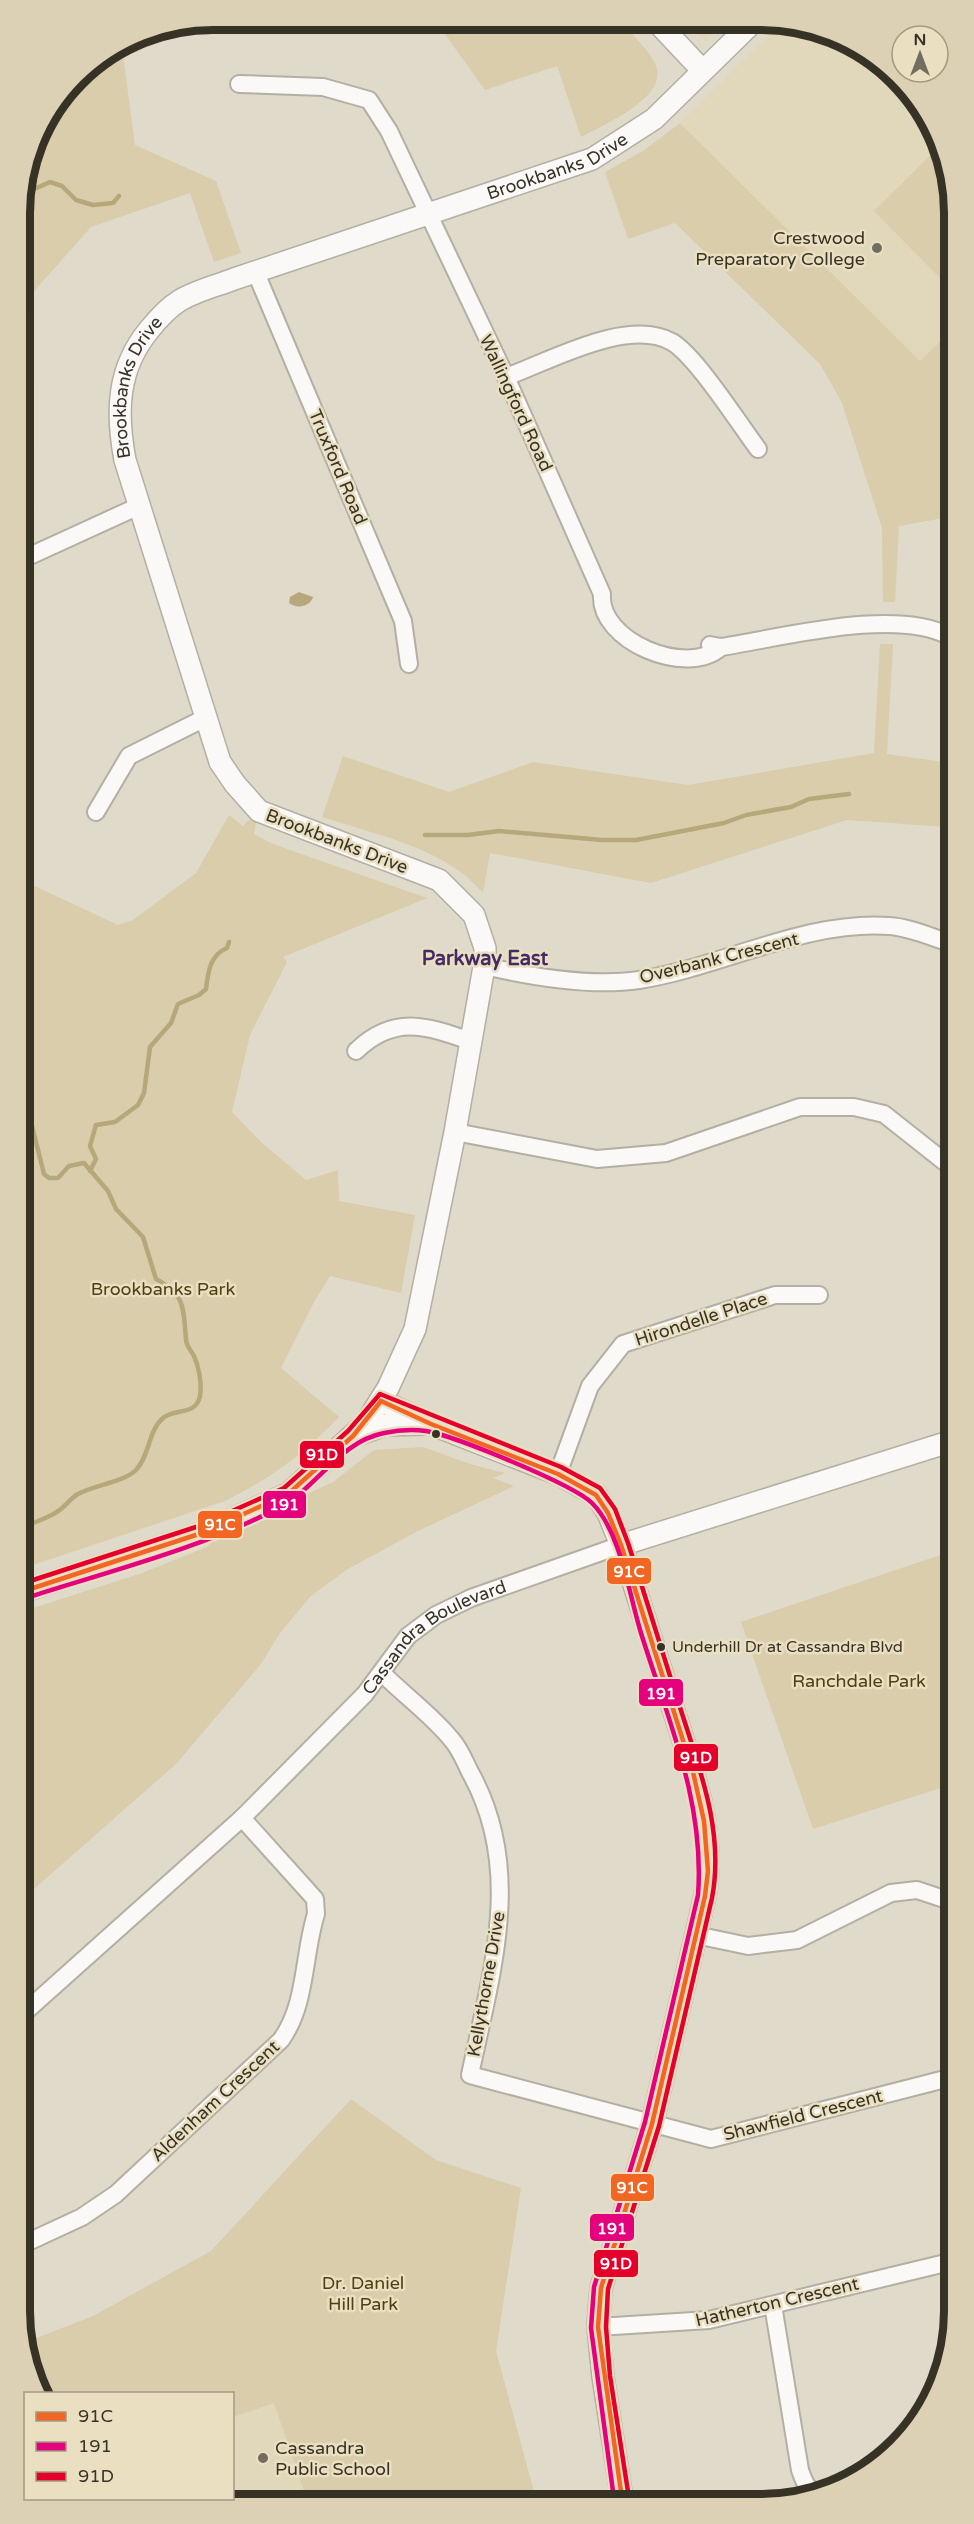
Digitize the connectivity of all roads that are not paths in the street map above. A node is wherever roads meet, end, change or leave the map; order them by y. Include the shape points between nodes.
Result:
1 (664, 30) edge
2 (745, 30) edge
3 (702, 70) junction
4 (239, 84) dead end
5 (427, 214) junction
6 (256, 273) junction
7 (506, 377) junction
8 (758, 449) dead end
9 (139, 506) junction
10 (30, 556) edge
11 (944, 635) edge
12 (410, 664) dead end
13 (205, 718) junction
14 (96, 812) dead end
15 (944, 941) edge
16 (485, 966) junction
17 (470, 1041) junction
18 (356, 1051) dead end
19 (455, 1132) junction
20 (944, 1161) edge
21 (819, 1295) dead end
22 (381, 1401) junction
23 (431, 1425) junction
24 (354, 1436) junction
25 (944, 1444) edge
26 (558, 1474) junction
27 (621, 1545) junction
28 (30, 1589) edge
29 (382, 1673) junction
30 (242, 1818) junction
31 (944, 1899) edge
32 (696, 1935) junction
33 (30, 2008) edge
34 (944, 2079) edge
35 (652, 2124) junction
36 (30, 2241) edge
37 (944, 2262) edge
38 (773, 2305) junction
39 (598, 2327) junction
40 (809, 2488) edge
41 (621, 2494) edge

1 - 3 street
2 - 3 street, Brookbanks Drive
3 - 5 street, Brookbanks Drive via 654,119 592,159
4 - 5 street, Wallingford Road via 323,87 369,99 389,131
5 - 6 street, Brookbanks Drive
5 - 7 street, Wallingford Road
6 - 9 street, Brookbanks Drive via 178,301 139,342 120,387 118,408 126,460
6 - 12 street, Truxford Road via 403,621
7 - 8 street via 606,339 640,333 672,342 692,361
7 - 11 street, Wallingford Road via 602,594 640,636 675,648 721,647 868,624 912,626
9 - 10 street
9 - 13 street, Brookbanks Drive
13 - 14 street via 129,756
13 - 16 street, Brookbanks Drive via 220,762 259,811 438,880 474,915
15 - 16 street, Overbank Crescent via 891,926 844,926 676,972 594,983
16 - 17 street, Brookbanks Drive
17 - 18 street via 394,1026 378,1032
17 - 19 street, Brookbanks Drive
19 - 20 street via 597,1159 666,1153 800,1107 854,1107 884,1114
19 - 22 street, Brookbanks Drive via 415,1329
21 - 26 street, Hirondelle Place via 775,1295 623,1344 590,1386
22 - 23 street
22 - 24 street, Brookbanks Drive
23 - 24 street via 399,1423
23 - 26 street
24 - 28 street, Brookbanks Drive via 288,1494 199,1534
25 - 27 street, Cassandra Boulevard
26 - 27 street via 596,1495
27 - 29 street, Cassandra Boulevard via 471,1598 436,1615 408,1636
27 - 32 street via 700,1797 709,1874
29 - 30 street, Cassandra Boulevard
29 - 35 street, Kellythorne Drive via 453,1740 485,1798 498,1845 502,1886 496,1952 470,2075
30 - 33 street, Cassandra Boulevard
30 - 36 street, Aldenham Crescent via 315,1899 316,1914 290,2027 281,2040 116,2194 82,2217
31 - 32 street via 917,1890 891,1893 797,1940 748,1946
32 - 35 street
34 - 35 street, Shawfield Crescent via 711,2139
35 - 39 street via 601,2288
37 - 38 street, Hatherton Crescent
38 - 39 street, Hatherton Crescent via 686,2323
38 - 40 street via 800,2470
39 - 41 street

